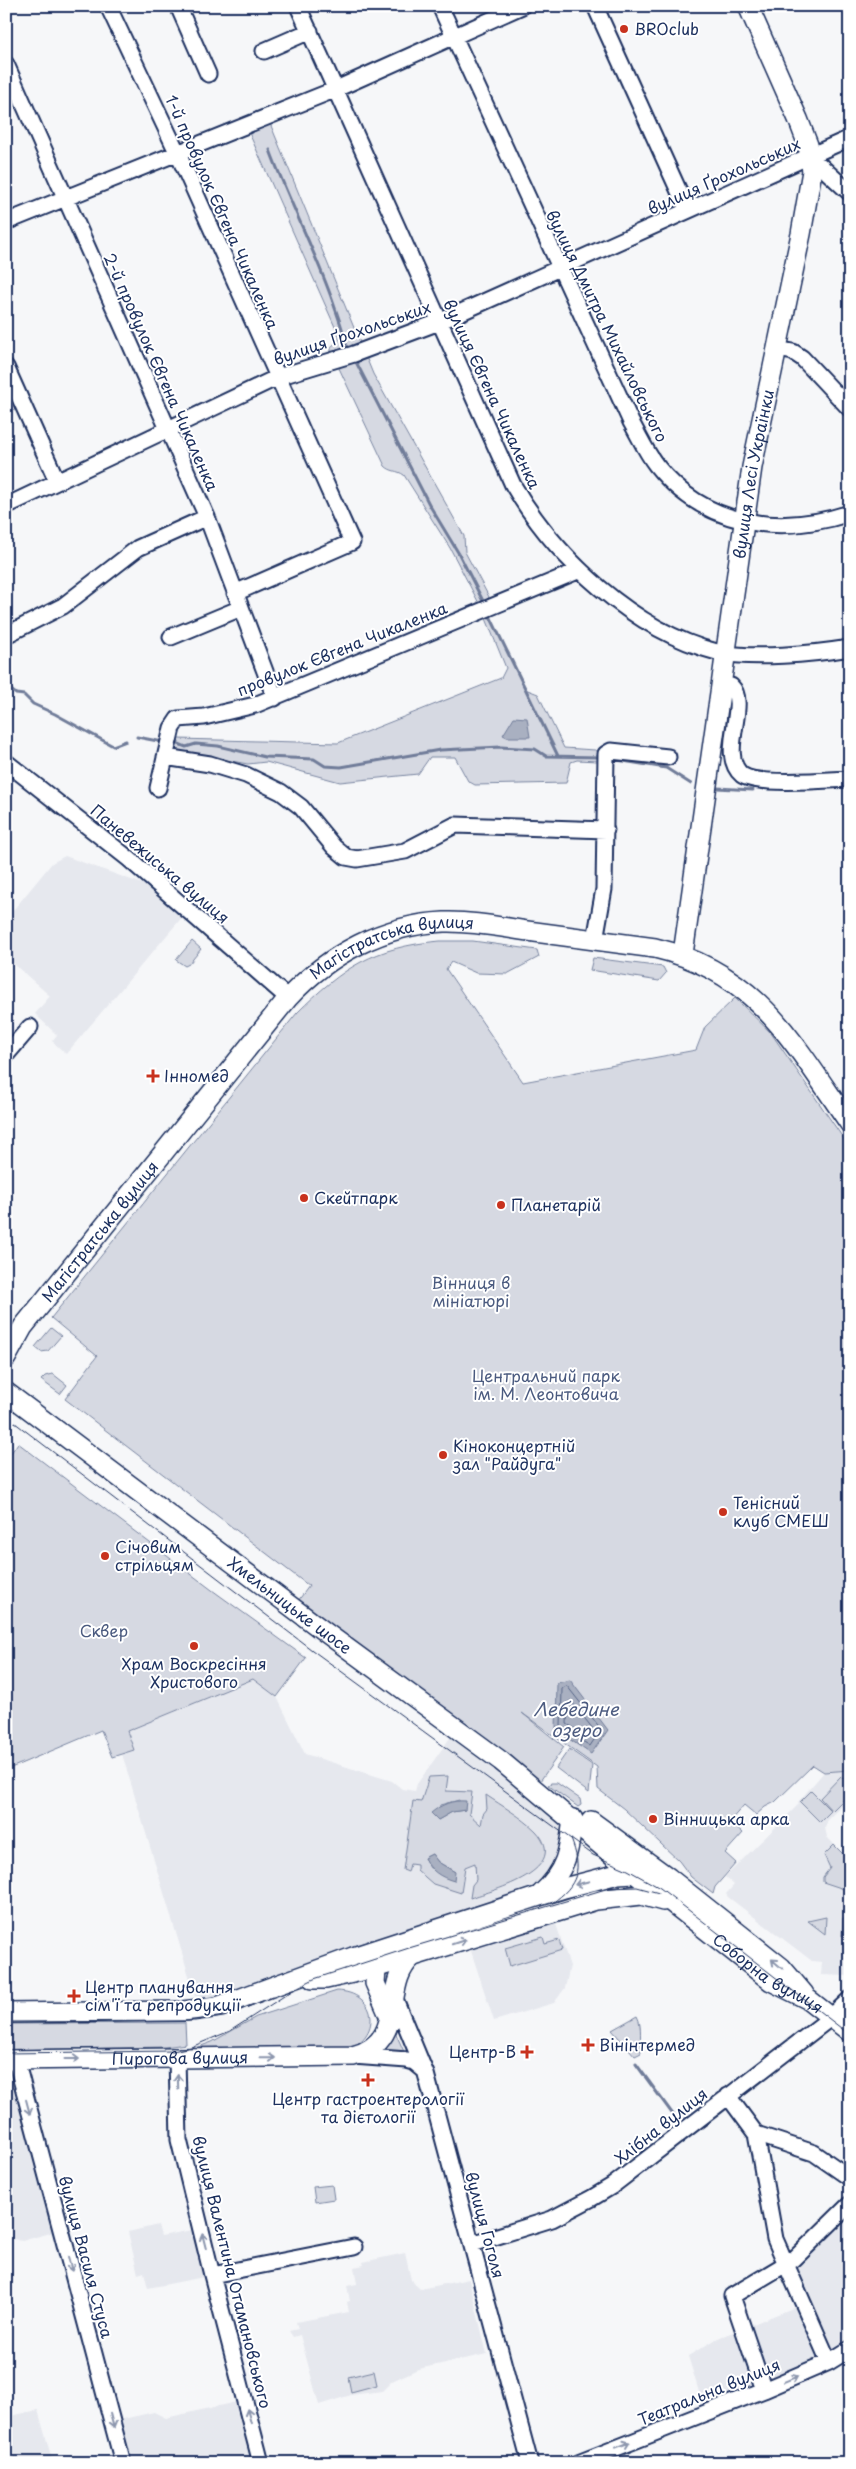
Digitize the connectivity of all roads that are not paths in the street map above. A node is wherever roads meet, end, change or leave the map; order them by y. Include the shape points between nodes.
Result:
1 (108, 6) edge
2 (178, 6) edge
3 (298, 6) edge
4 (440, 6) edge
5 (522, 6) edge
6 (594, 6) edge
7 (748, 6) edge
8 (310, 31) junction
9 (454, 37) junction
10 (264, 50) dead end
11 (6, 64) edge
12 (208, 74) dead end
13 (334, 90) junction
14 (850, 138) edge
15 (178, 154) junction
16 (811, 157) junction
17 (850, 193) edge
18 (65, 197) junction
19 (687, 209) junction
20 (6, 222) edge
21 (560, 269) junction
22 (439, 322) junction
23 (777, 348) junction
24 (6, 366) edge
25 (278, 377) junction
26 (850, 409) edge
27 (168, 430) junction
28 (57, 482) junction
29 (6, 506) edge
30 (850, 513) edge
31 (206, 516) junction
32 (744, 522) junction
33 (580, 570) junction
34 (235, 593) junction
35 (241, 608) junction
36 (6, 634) edge
37 (171, 637) dead end
38 (850, 648) edge
39 (726, 653) junction
40 (722, 684) junction
41 (275, 698) junction
42 (165, 757) junction
43 (668, 757) dead end
44 (6, 762) edge
45 (850, 779) edge
46 (158, 788) dead end
47 (606, 830) junction
48 (595, 940) junction
49 (683, 954) junction
50 (288, 998) junction
51 (30, 1027) dead end
52 (6, 1055) edge
53 (850, 1124) edge
54 (23, 1327) junction
55 (6, 1339) edge
56 (6, 1358) edge
57 (8, 1390) edge
58 (501, 1761) junction
59 (573, 1820) junction
60 (623, 1845) junction
61 (630, 1871) junction
62 (684, 1892) junction
63 (538, 1896) junction
64 (596, 1900) junction
65 (686, 1915) junction
66 (412, 1957) junction
67 (365, 1970) junction
68 (395, 1999) junction
69 (850, 1999) edge
70 (810, 2000) junction
71 (6, 2013) edge
72 (831, 2017) junction
73 (391, 2020) junction
74 (850, 2032) edge
75 (353, 2056) junction
76 (177, 2058) junction
77 (11, 2060) edge
78 (419, 2066) junction
79 (728, 2096) junction
80 (756, 2134) junction
81 (850, 2178) edge
82 (850, 2204) edge
83 (472, 2244) junction
84 (354, 2247) dead end
85 (786, 2265) junction
86 (212, 2275) junction
87 (850, 2349) edge
88 (830, 2362) junction
89 (764, 2390) junction
90 (579, 2462) edge
91 (123, 2463) edge
92 (262, 2463) edge
93 (530, 2463) edge

1 - 15 street, 1-й провулок Євгена Чикаленка
2 - 12 street
3 - 8 street, вулиця Євгена Чикаленка
4 - 9 street, вулиця Дмитра Михайловського
5 - 9 street
6 - 19 street
7 - 16 main road, вулиця Лесі Українки via 798,119
8 - 10 street
8 - 13 street, вулиця Євгена Чикаленка
9 - 13 street
9 - 21 street, вулиця Дмитра Михайловського
11 - 18 street, 2-й провулок Євгена Чикаленка
13 - 15 street
13 - 22 street, вулиця Євгена Чикаленка
14 - 16 street, вулиця Ґрохольських
15 - 18 street
15 - 25 street, 1-й провулок Євгена Чикаленка
16 - 17 street
16 - 19 street, вулиця Ґрохольських
16 - 23 main road, вулиця Лесі Українки via 810,188
18 - 20 street
18 - 27 street, 2-й провулок Євгена Чикаленка
19 - 21 street, вулиця Ґрохольських
21 - 22 street, вулиця Ґрохольських
21 - 32 street, вулиця Дмитра Михайловського via 631,422 656,464 687,495
22 - 25 street, вулиця Ґрохольських via 354,354
22 - 33 street, вулиця Євгена Чикаленка via 513,484 539,524
23 - 26 street via 794,352 802,358
23 - 32 main road, вулиця Лесі Українки
24 - 28 street
25 - 27 street, вулиця Ґрохольських
25 - 34 street, 1-й провулок Євгена Чикаленка via 352,542
27 - 28 street, вулиця Ґрохольських
27 - 31 street, 2-й провулок Євгена Чикаленка
28 - 29 street, вулиця Ґрохольських
30 - 32 street, вулиця Дмитра Михайловського via 788,525
31 - 34 street, 2-й провулок Євгена Чикаленка
31 - 36 street via 138,548 64,606
32 - 39 main road, вулиця Лесі Українки
33 - 39 street, вулиця Євгена Чикаленка via 634,613 675,638
33 - 41 street, провулок Євгена Чикаленка
34 - 35 street, 2-й провулок Євгена Чикаленка
35 - 37 street
35 - 41 street, 2-й провулок Євгена Чикаленка
38 - 39 street, вулиця Євгена Чикаленка via 788,654
39 - 40 main road, вулиця Лесі Українки
40 - 45 street via 731,686 736,695 732,753 742,775 762,781
40 - 49 main road, вулиця Лесі Українки
41 - 42 street, провулок Євгена Чикаленка via 212,715 178,719 172,728
42 - 46 street, провулок Євгена Чикаленка
42 - 47 street via 237,772 281,792 301,807 334,847 346,857 356,859 405,851 455,825
43 - 47 street via 611,751 606,756
44 - 50 street, Паневежиська вулиця via 129,859
47 - 48 street via 604,889
48 - 49 main road, Магістратська вулиця
48 - 50 main road, Магістратська вулиця via 474,923 414,926 380,935 341,953 314,972
49 - 53 main road, Магістратська вулиця via 729,978 755,998 782,1026
50 - 54 main road, Магістратська вулиця
51 - 52 street
54 - 55 main road
54 - 56 main road
57 - 58 main road, Хмельницьке шосе via 325,1632
58 - 59 main road, Хмельницьке шосе
58 - 60 main road via 540,1784
59 - 61 main road, Хмельницьке шосе
59 - 63 main road via 564,1865 554,1882
60 - 61 main road
60 - 62 main road
61 - 62 main road via 667,1881
61 -> 63 main road
61 - 64 main road via 617,1887
61 - 65 main road, Хмельницьке шосе
70 -> 62 main road via 781,1966
63 - 67 main road via 380,1949
64 - 65 main road via 646,1896
66 -> 64 main road
65 - 70 main road, Соборна вулиця via 771,1981
66 - 67 main road
66 - 68 main road, Пирогова вулиця via 401,1970
67 - 68 main road via 387,1978
67 - 71 main road via 299,1978 217,2006 183,2011
67 - 73 main road
68 - 73 main road, Пирогова вулиця
68 - 78 street, вулиця Гоголя
69 - 72 street, Хлібна вулиця
70 - 72 main road, Соборна вулиця
72 - 74 main road, Соборна вулиця
72 - 79 street, Хлібна вулиця
73 - 75 main road, Пирогова вулиця via 375,2046
73 - 78 street, вулиця Гоголя
76 -> 75 main road, Пирогова вулиця
75 - 78 street, Пирогова вулиця
77 -> 76 main road, Пирогова вулиця
86 -> 76 street, вулиця Валентина Отамановського via 179,2140
77 -> 91 street, вулиця Василя Стуса
78 - 83 street, вулиця Гоголя
79 - 80 street
79 - 83 street, Хлібна вулиця via 592,2198 552,2219
80 - 81 street via 814,2153
80 - 85 street via 775,2239
82 - 85 street
83 - 93 street, вулиця Гоголя
84 - 86 street
85 - 88 street
85 - 89 street via 732,2296
92 -> 86 street, вулиця Валентина Отамановського
87 - 88 street, Театральна вулиця
89 -> 88 street, Театральна вулиця
90 -> 89 street, Театральна вулиця

